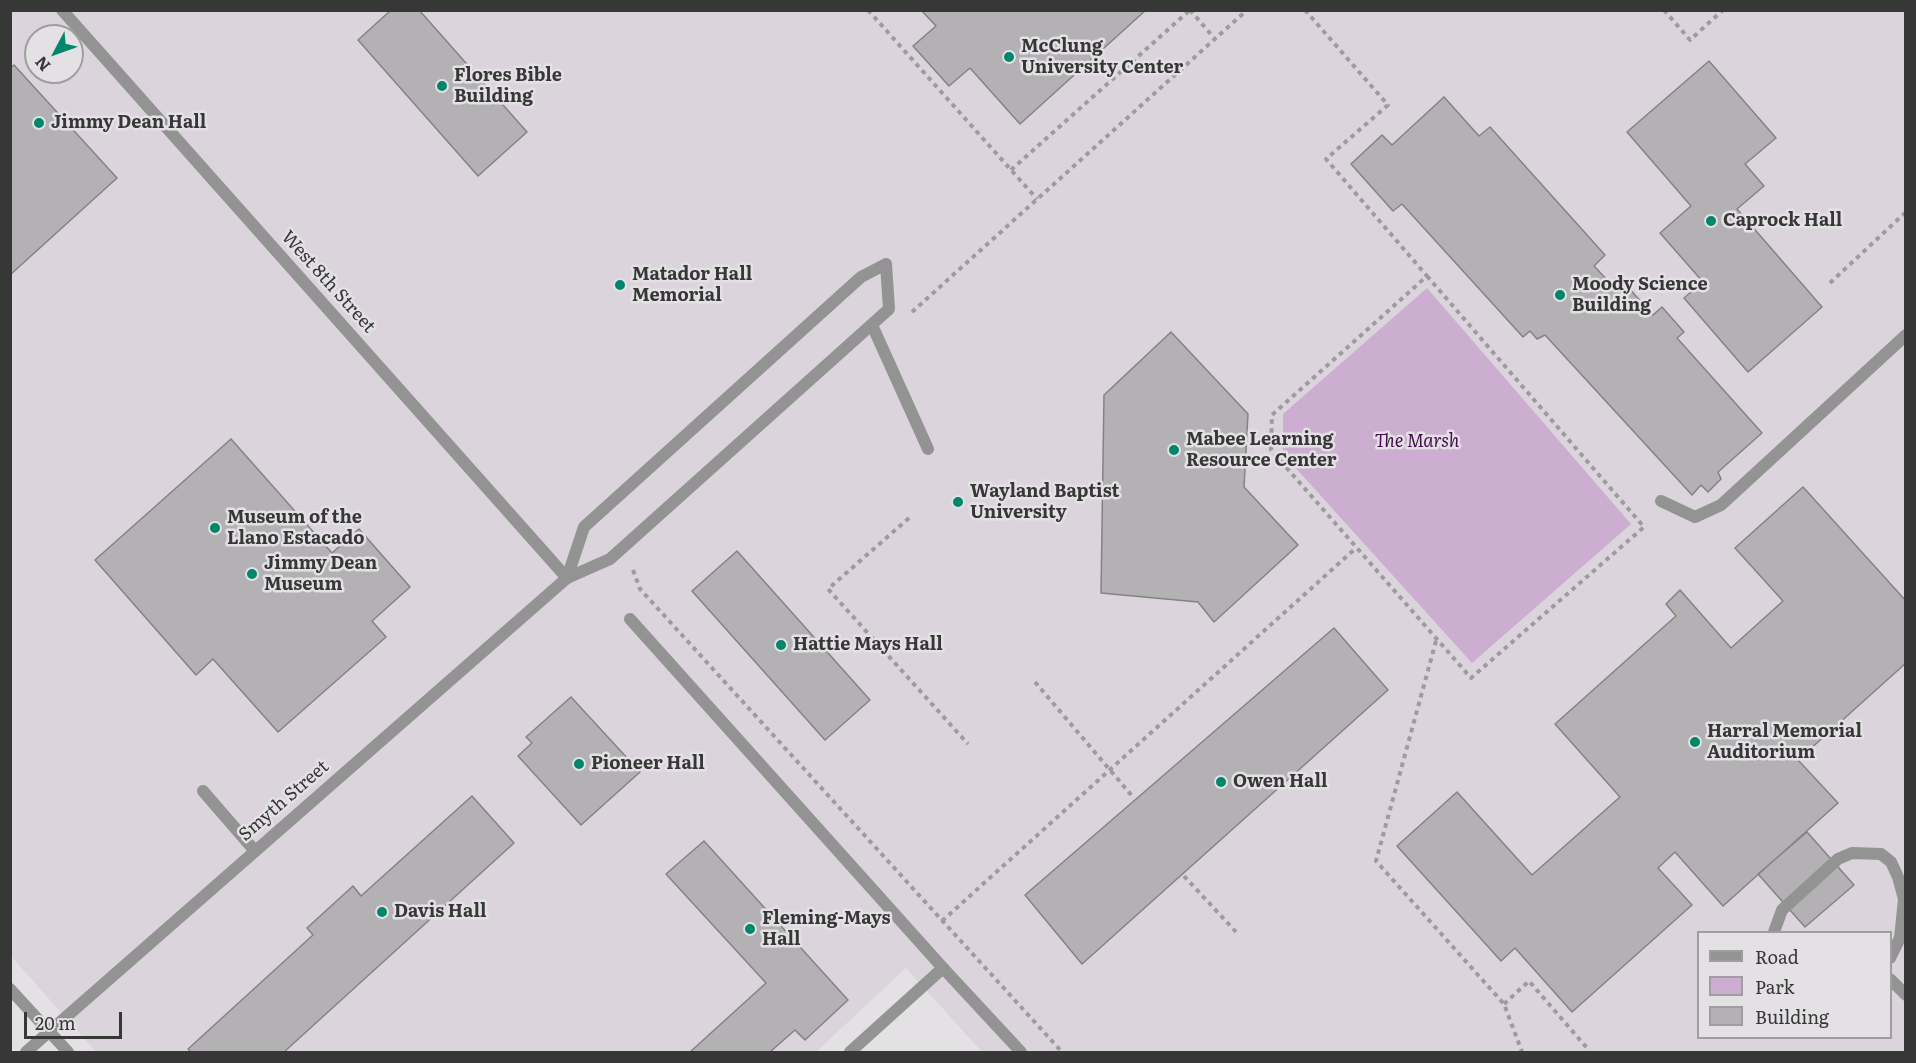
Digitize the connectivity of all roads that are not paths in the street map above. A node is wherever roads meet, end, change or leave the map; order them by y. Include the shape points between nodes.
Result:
1 (62, 10) edge
2 (872, 325) junction
3 (1905, 334) edge
4 (928, 448) dead end
5 (1661, 501) dead end
6 (567, 578) junction
7 (630, 619) dead end
8 (203, 791) dead end
9 (255, 851) junction
10 (1775, 931) edge
11 (1892, 954) edge
12 (943, 968) junction
13 (1892, 981) edge
14 (10, 989) edge
15 (1905, 995) edge
16 (49, 1032) junction
17 (26, 1053) edge
18 (68, 1053) edge
19 (850, 1053) edge
20 (1021, 1053) edge

1 - 6 street, West 8th Street
2 - 4 street
2 - 6 street via 610,559
2 - 6 street via 889,309 886,264 861,277 584,527
3 - 5 street via 1721,505 1695,516
6 - 9 street, Smyth Street
7 - 12 street
8 - 9 street
9 - 16 street, Smyth Street
10 - 11 street via 1782,910 1838,859 1852,853 1881,854 1891,862 1904,899 1900,938
12 - 19 street
12 - 20 street
13 - 15 street
14 - 16 street
16 - 17 street, Smyth Street
16 - 18 street

